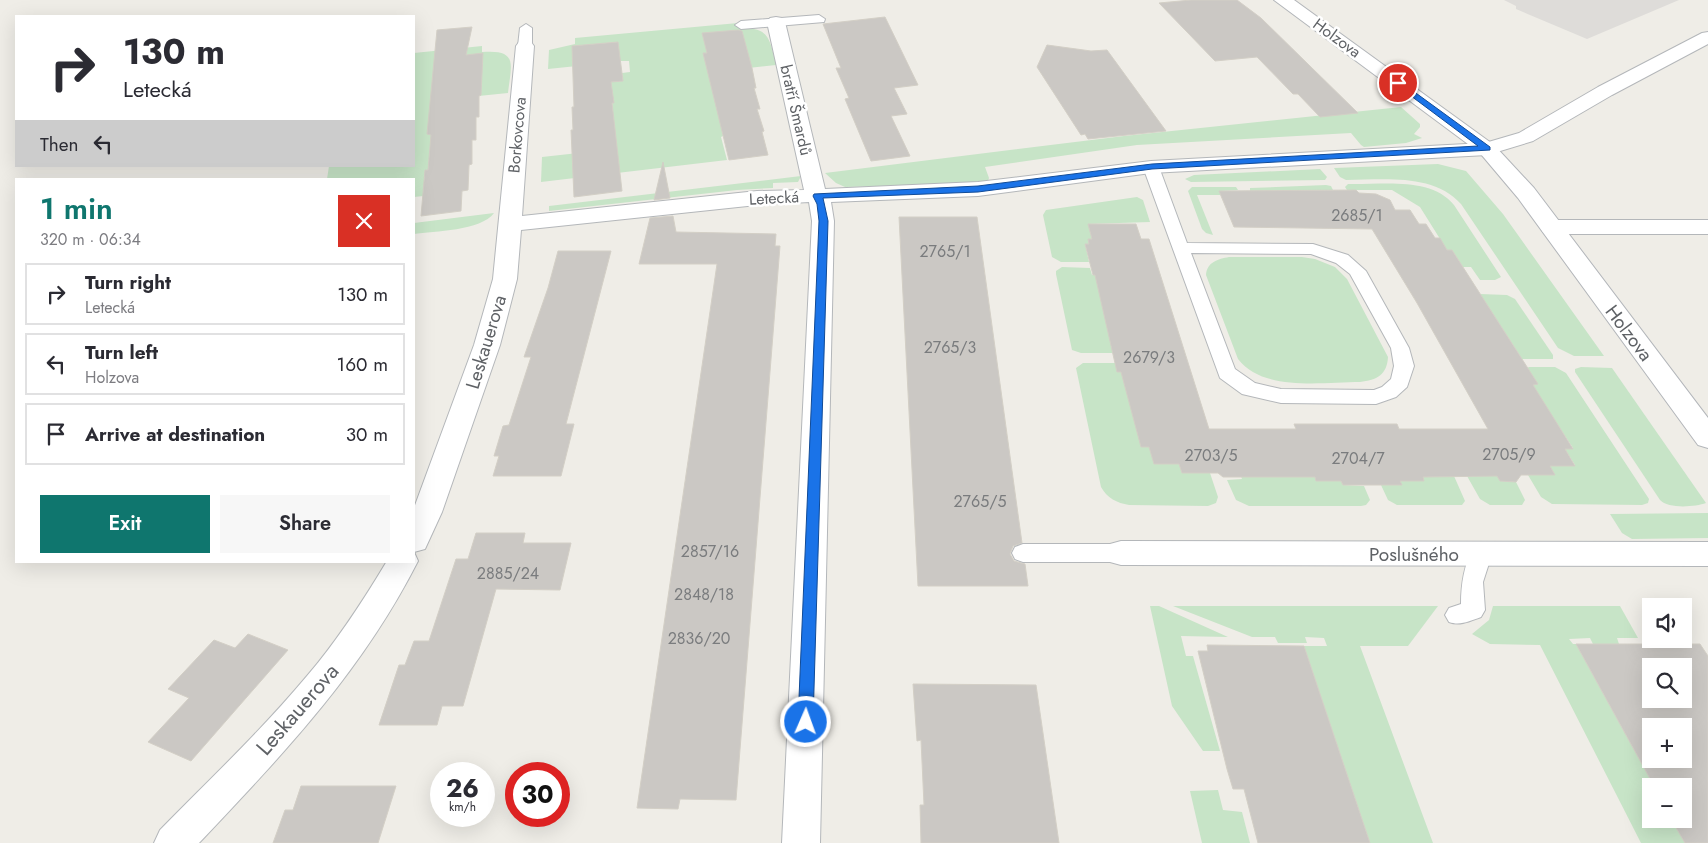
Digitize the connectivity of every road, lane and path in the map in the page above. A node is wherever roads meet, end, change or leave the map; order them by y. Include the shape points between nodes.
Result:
1 (1283, 0) edge
2 (819, 19) dead end
3 (776, 22) junction
4 (741, 25) dead end
5 (525, 37) dead end
6 (1708, 37) edge
7 (1487, 149) junction
8 (1152, 167) junction
9 (818, 196) junction
10 (510, 224) junction
11 (1551, 227) junction
12 (1708, 227) edge
13 (1181, 248) junction
14 (1708, 438) edge
15 (415, 538) edge
16 (1023, 553) dead end
17 (1121, 553) joint
18 (1481, 554) junction
19 (1708, 554) edge
20 (401, 563) edge
21 (1456, 615) dead end
22 (173, 843) edge
23 (801, 843) edge

1 - 7 street, Holzova
2 - 3 lane
3 - 4 lane
3 - 9 street, bratří Šmardů via 813,186
5 - 10 street, Borkovcova
6 - 7 street via 1532,134
7 - 8 street, Letecká
7 - 11 street, Holzova
8 - 9 street, Letecká via 978,189
8 - 13 lane
9 - 10 street, Letecká via 757,198
9 - 23 street, bratří Šmardů via 823,221
10 - 15 street, Leskauerova via 505,279 487,345
11 - 12 street
11 - 14 street, Holzova
13 - 13 lane via 1227,374 1250,389 1281,396 1376,397 1389,392 1400,382 1404,366 1400,348 1357,271 1342,259 1313,249
16 - 17 lane
17 - 18 street, Poslušného
18 - 19 street, Poslušného
18 - 21 lane via 1472,582 1473,610
20 - 22 street, Leskauerova via 386,591 318,688

